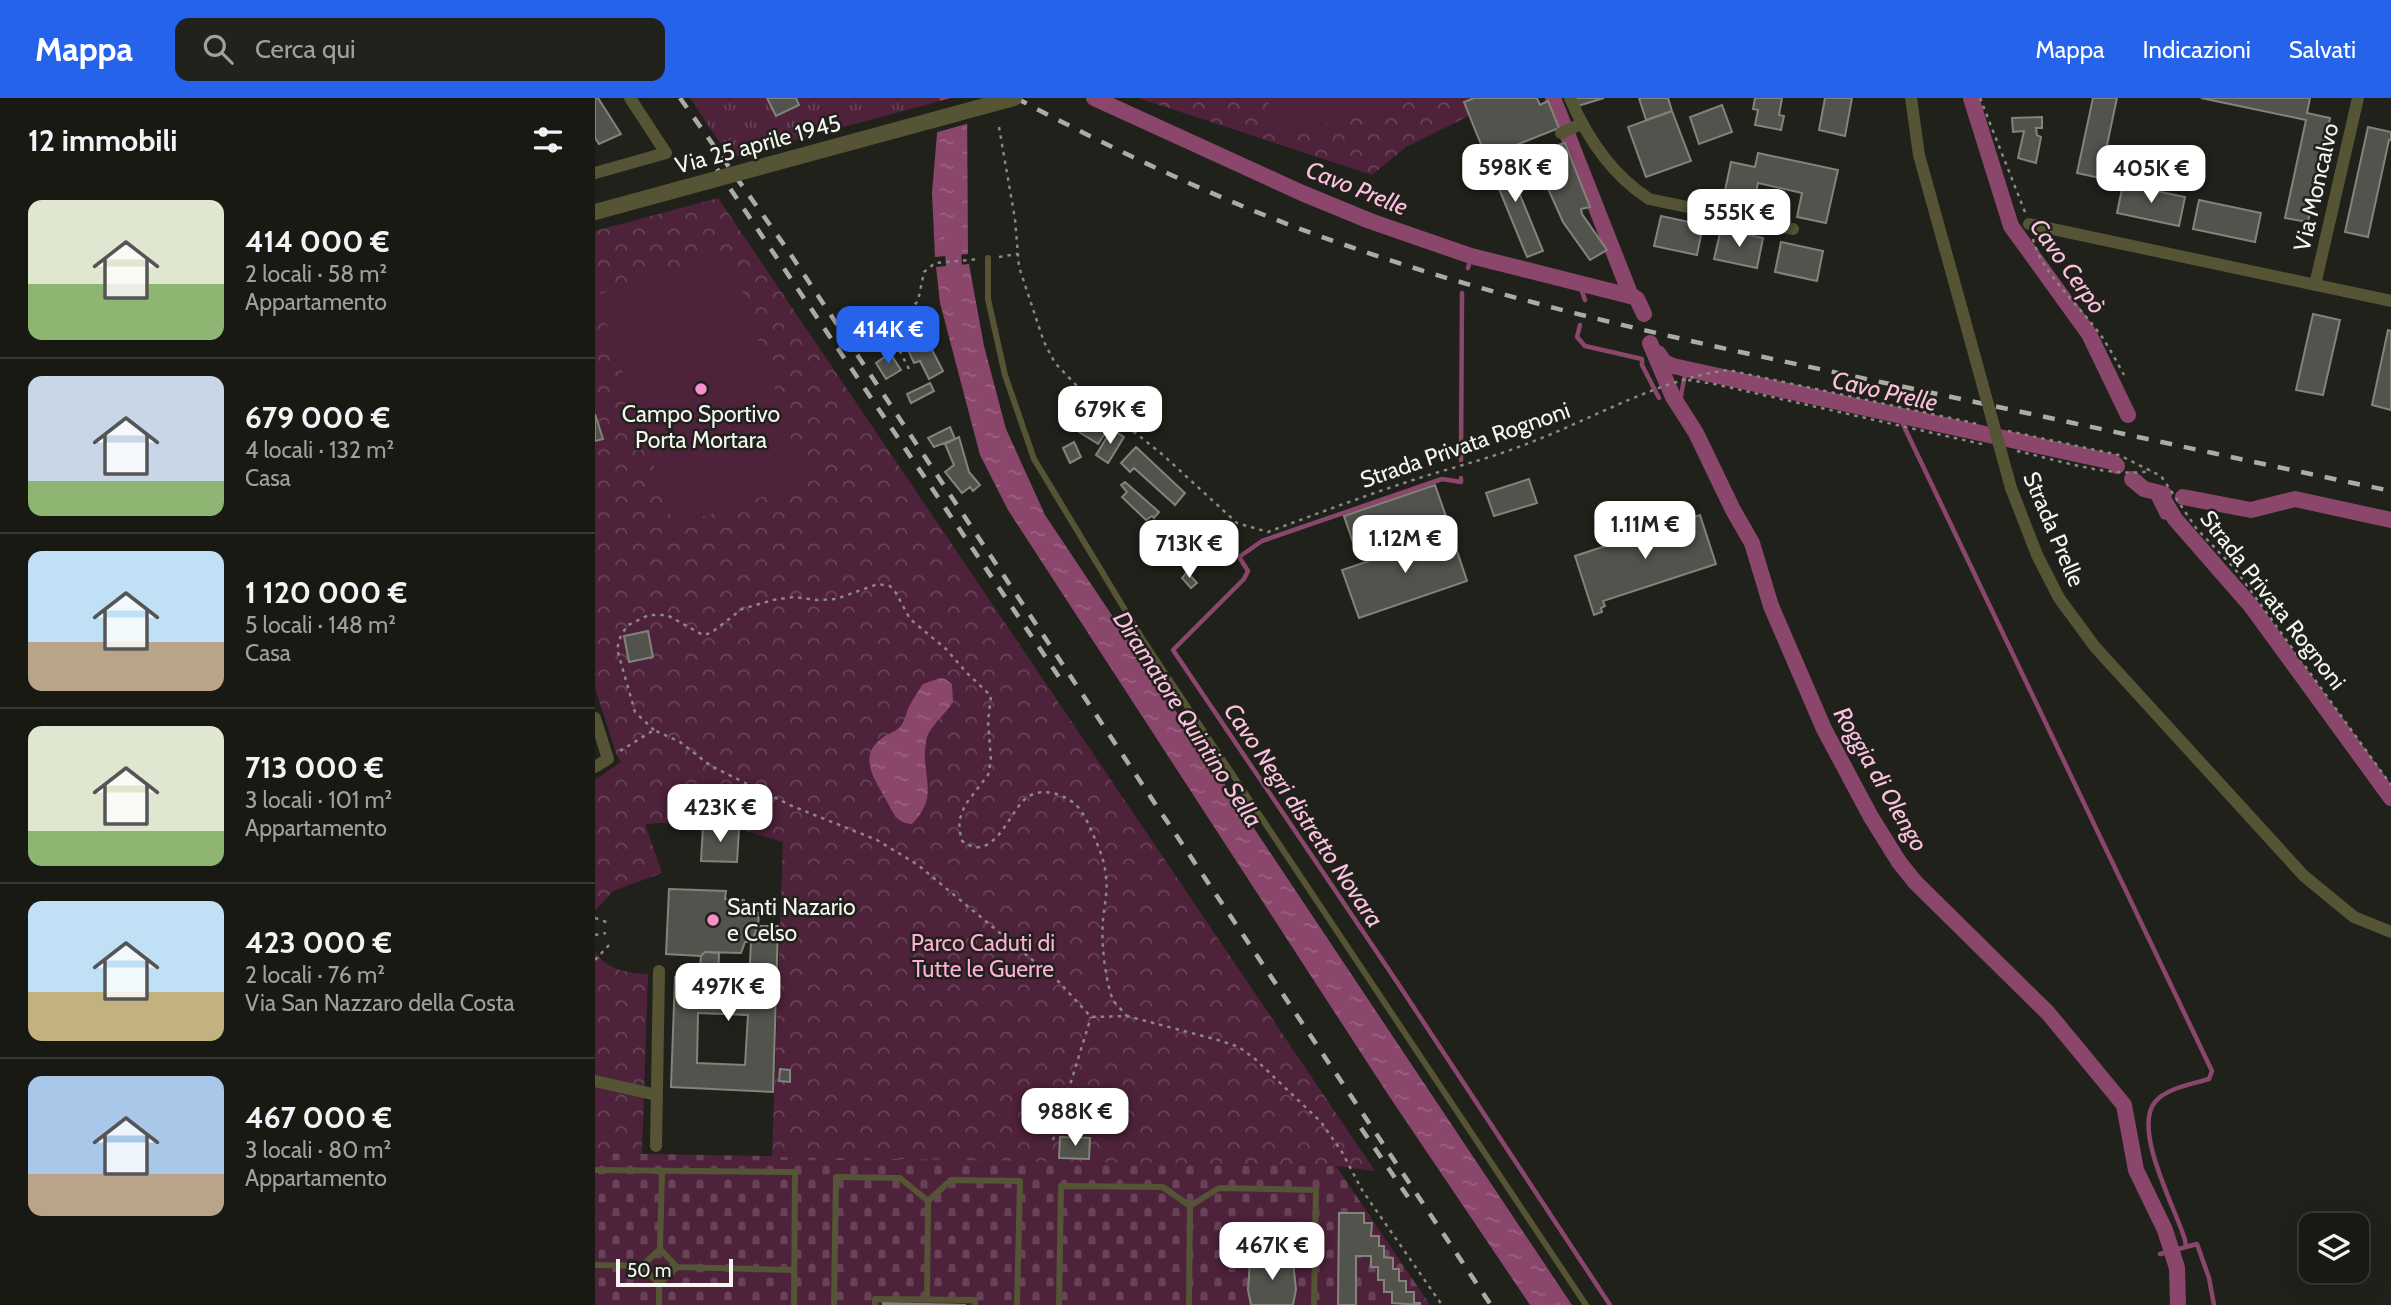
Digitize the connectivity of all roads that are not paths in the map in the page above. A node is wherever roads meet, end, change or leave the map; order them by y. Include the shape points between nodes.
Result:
1 (630, 98) edge
2 (1014, 98) edge
3 (1570, 98) edge
4 (1911, 98) edge
5 (2358, 98) edge
6 (595, 173) edge
7 (595, 212) edge
8 (2029, 224) road end
9 (1793, 229) dead end
10 (988, 258) dead end
11 (2315, 285) junction
12 (2391, 301) edge
13 (595, 718) edge
14 (595, 767) edge
15 (2391, 932) edge
16 (659, 971) dead end
17 (595, 1081) edge
18 (657, 1095) junction
19 (656, 1146) dead end
20 (595, 1170) edge
21 (662, 1171) junction
22 (928, 1201) junction
23 (1190, 1206) junction
24 (660, 1249) junction
25 (595, 1265) edge
26 (642, 1266) junction
27 (677, 1267) junction
28 (794, 1270) junction
29 (659, 1284) junction
30 (927, 1299) junction
31 (659, 1305) edge
32 (794, 1305) edge
33 (834, 1305) edge
34 (875, 1305) edge
35 (975, 1305) edge
36 (1017, 1305) edge
37 (1059, 1305) edge
38 (1189, 1305) edge
39 (1314, 1305) edge
40 (1585, 1305) edge

1 - 6 street via 666,153
2 - 7 street, Via 25 aprile 1945, bridge
3 - 9 street via 1571,128 1630,187 1649,199
4 - 15 street, Strada Prelle, bridge via 1919,155 2011,488 2059,598 2095,646 2304,876 2354,917
5 - 11 street, Via Moncalvo
8 - 11 street
10 - 40 lane via 988,299 1005,375 1034,459 1145,643
11 - 12 street
13 - 14 street via 608,759
16 - 18 street
17 - 18 street
18 - 19 street
20 - 21 lane
21 - 24 lane
21 - 28 lane via 795,1172
22 - 30 lane
22 - 33 lane via 900,1178 836,1177
22 - 36 lane via 951,1180 1020,1181
23 - 37 lane via 1163,1187 1061,1186
23 - 38 lane
23 - 39 lane via 1219,1188 1316,1190
24 - 26 lane
24 - 27 lane
25 - 26 lane
26 - 29 lane
27 - 28 lane
27 - 29 lane
28 - 32 lane
29 - 31 lane
30 - 34 lane via 875,1299
30 - 35 lane via 975,1300

